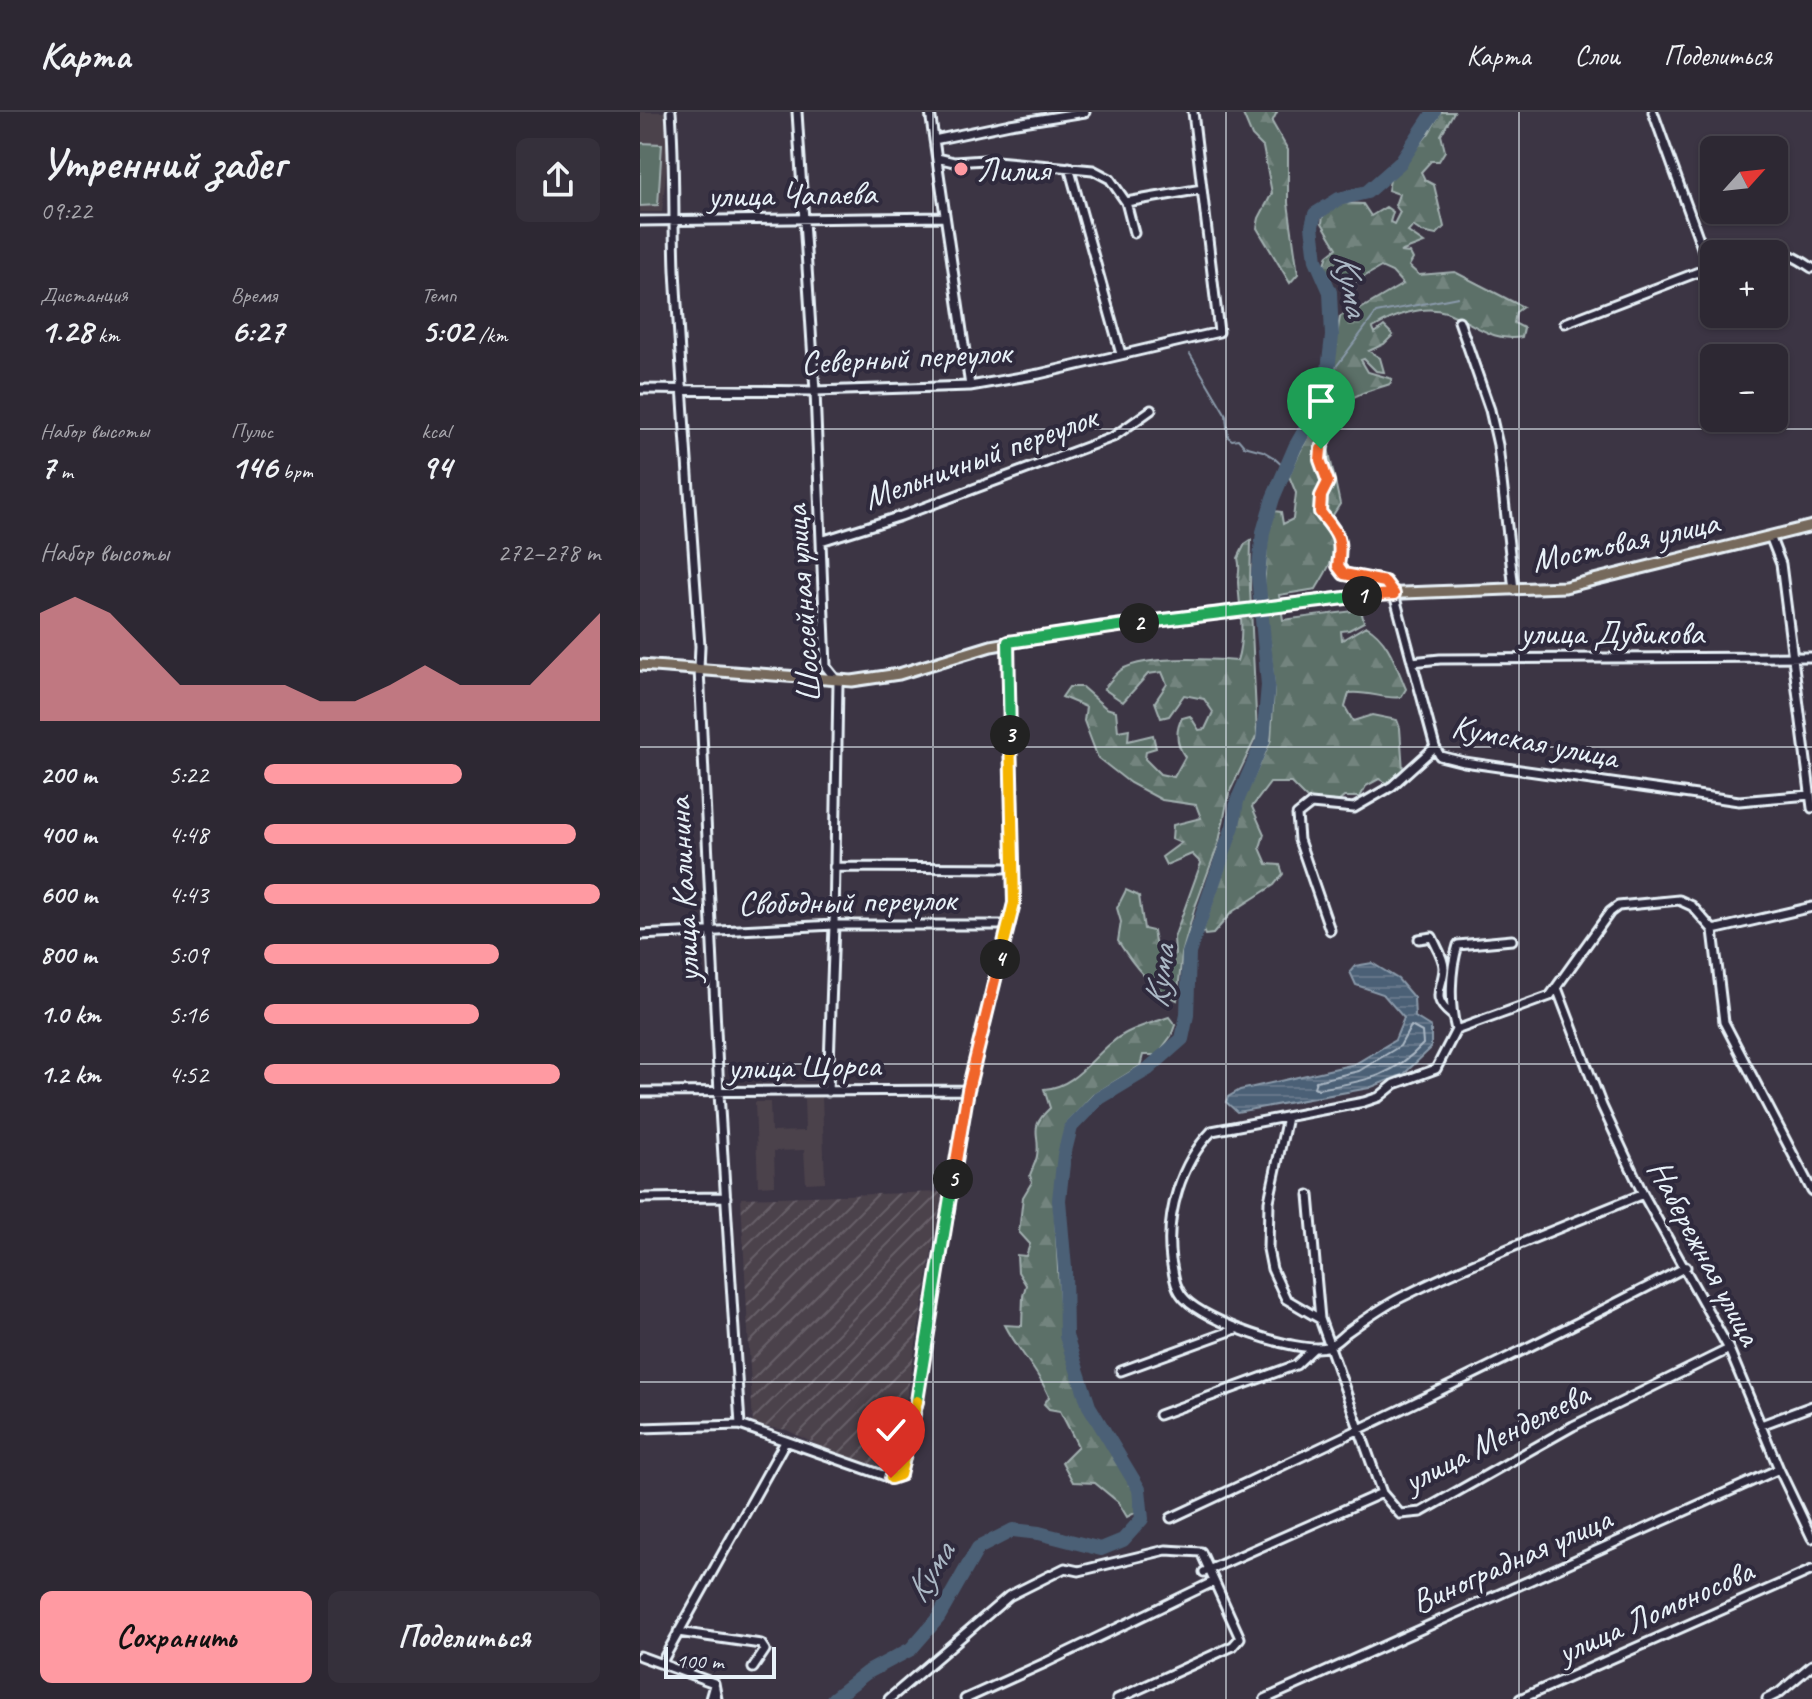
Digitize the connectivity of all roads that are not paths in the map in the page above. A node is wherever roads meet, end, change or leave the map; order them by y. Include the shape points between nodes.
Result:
1 (671, 112) edge
2 (797, 112) edge
3 (930, 112) edge
4 (1081, 112) edge
5 (1193, 112) edge
6 (1653, 112) edge
7 (934, 140) junction
8 (937, 158) junction
9 (1069, 167) junction
10 (1202, 189) junction
11 (1126, 202) junction
12 (945, 217) junction
13 (640, 221) edge
14 (673, 221) junction
15 (803, 221) junction
16 (1134, 233) dead end
17 (1701, 240) edge
18 (1788, 255) edge
19 (1812, 268) edge
20 (1700, 270) edge
21 (1459, 321) dead end
22 (1565, 323) dead end
23 (1121, 354) junction
24 (970, 386) junction
25 (681, 388) junction
26 (640, 389) edge
27 (815, 391) junction
28 (1151, 410) dead end
29 (1334, 424) dead end
30 (1812, 526) edge
31 (1770, 536) junction
32 (821, 541) junction
33 (1514, 590) junction
34 (1394, 594) junction
35 (1008, 642) junction
36 (1793, 657) junction
37 (1812, 657) edge
38 (1412, 662) junction
39 (640, 665) edge
40 (699, 669) junction
41 (838, 682) junction
42 (1435, 747) junction
43 (1810, 795) junction
44 (1812, 808) edge
45 (834, 867) junction
46 (1013, 868) junction
47 (1812, 907) edge
48 (834, 925) junction
49 (1008, 925) junction
50 (711, 930) junction
51 (1330, 930) dead end
52 (1713, 930) junction
53 (640, 935) edge
54 (1419, 939) dead end
55 (1512, 940) dead end
56 (1557, 988) junction
57 (1452, 1015) junction
58 (1456, 1030) junction
59 (968, 1090) junction
60 (640, 1092) edge
61 (828, 1092) junction
62 (719, 1093) junction
63 (1287, 1117) junction
64 (1812, 1191) edge
65 (1643, 1194) junction
66 (1309, 1195) dead end
67 (726, 1197) junction
68 (640, 1198) edge
69 (1686, 1267) junction
70 (1320, 1319) junction
71 (1237, 1328) junction
72 (1329, 1347) junction
73 (1314, 1348) junction
74 (1729, 1349) junction
75 (1121, 1371) dead end
76 (1812, 1406) edge
77 (1159, 1415) dead end
78 (740, 1425) junction
79 (1761, 1425) junction
80 (640, 1428) edge
81 (1360, 1431) junction
82 (785, 1442) junction
83 (1779, 1469) junction
84 (1382, 1493) junction
85 (1171, 1518) dead end
86 (1812, 1538) edge
87 (1812, 1570) edge
88 (1207, 1571) junction
89 (1213, 1582) junction
90 (678, 1632) junction
91 (640, 1656) edge
92 (662, 1662) junction
93 (1812, 1665) edge
94 (753, 1668) dead end
95 (714, 1683) junction
96 (710, 1699) edge
97 (717, 1699) edge
98 (889, 1699) edge
99 (965, 1699) edge
100 (1117, 1699) edge
101 (1265, 1699) edge
102 (1520, 1699) edge
103 (1767, 1699) edge

1 - 14 street, улица Калинина
2 - 15 street, Шоссейная улица
3 - 7 street
4 - 7 street
5 - 10 street
6 - 17 street
7 - 8 street
8 - 9 street
8 - 12 street
9 - 11 street via 1110,179
9 - 23 street
10 - 11 street
10 - 23 street, Северный переулок via 1219,332
11 - 16 street
12 - 15 street, улица Чапаева
12 - 24 street
13 - 14 street, улица Чапаева
14 - 15 street, улица Чапаева
14 - 25 street, улица Калинина
15 - 27 street, Шоссейная улица
18 - 19 street
20 - 22 street
21 - 33 street via 1498,445
23 - 24 street, Северный переулок
24 - 27 street, Северный переулок
25 - 26 street, Северный переулок
25 - 27 street, Северный переулок
25 - 40 street, улица Калинина
27 - 32 street, Шоссейная улица
28 - 32 street, Мельничный переулок via 1113,437
29 - 34 street via 1321,449 1328,482 1320,512 1338,533 1338,566 1344,574 1385,582
30 - 31 main road, Мостовая улица
31 - 33 main road, Мостовая улица via 1579,584
31 - 36 street via 1781,564
32 - 41 street, Шоссейная улица via 826,667
33 - 34 main road, Мостовая улица
34 - 35 main road, Мостовая улица
34 - 38 street
35 - 41 main road, Мостовая улица via 899,674
35 - 46 street
36 - 37 street, улица Дубикова
36 - 38 street, улица Дубикова
36 - 43 street
38 - 42 street
39 - 40 main road, Мостовая улица
40 - 41 main road, Мостовая улица
40 - 50 street, улица Калинина
41 - 45 street, Шоссейная улица
42 - 43 street, Кумская улица via 1440,756 1464,762 1739,801
42 - 51 street, Кумская улица via 1392,786 1354,808 1311,804 1297,815 1299,840
43 - 44 street
45 - 46 street
45 - 48 street, Шоссейная улица
46 - 49 street via 1014,903
47 - 52 street
48 - 49 street, Свободный переулок
48 - 50 street, Свободный переулок
48 - 61 street, Шоссейная улица
49 - 59 street
50 - 53 street, Свободный переулок
50 - 62 street, улица Калинина
52 - 56 street via 1692,906 1679,900 1618,906
52 - 64 street via 1724,1022
54 - 57 street via 1432,937 1442,958 1439,997 1442,1008
55 - 57 street via 1458,945
56 - 58 street via 1550,996
56 - 65 street, Набережная улица
57 - 58 street
58 - 63 street via 1432,1072 1364,1102
59 - 61 street, улица Щорса
59 - 82 street via 900,1475 891,1478
60 - 62 street, улица Щорса
61 - 62 street, улица Щорса
62 - 67 street, улица Калинина
63 - 70 street via 1269,1201 1268,1249 1286,1299
63 - 71 street via 1212,1131 1182,1173 1169,1247 1175,1285 1197,1309
65 - 69 street, Набережная улица
65 - 72 street via 1428,1284 1387,1304
66 - 70 street
67 - 68 street
67 - 78 street, улица Калинина
69 - 74 street, Набережная улица
69 - 81 street
70 - 72 street
71 - 73 street
71 - 75 street
72 - 73 street
72 - 81 street
73 - 77 street via 1296,1365
74 - 79 street, Набережная улица
74 - 84 street, улица Менделеева via 1573,1426 1421,1512 1400,1514
76 - 79 street
78 - 80 street
78 - 82 street
79 - 83 street, Набережная улица
81 - 84 street
81 - 85 street
82 - 90 street
83 - 86 street, Набережная улица
83 - 101 street, Виноградная улица
84 - 88 street, улица Менделеева
87 - 102 street, улица Ломоносова
88 - 89 street
88 - 98 street via 1201,1552 1166,1550 1079,1571 1065,1568 1009,1596
89 - 99 street
89 - 100 street via 1240,1638 1233,1646
90 - 92 street
90 - 94 street via 761,1644 765,1650
91 - 92 street
92 - 95 street
93 - 103 street
95 - 96 street
95 - 97 street

